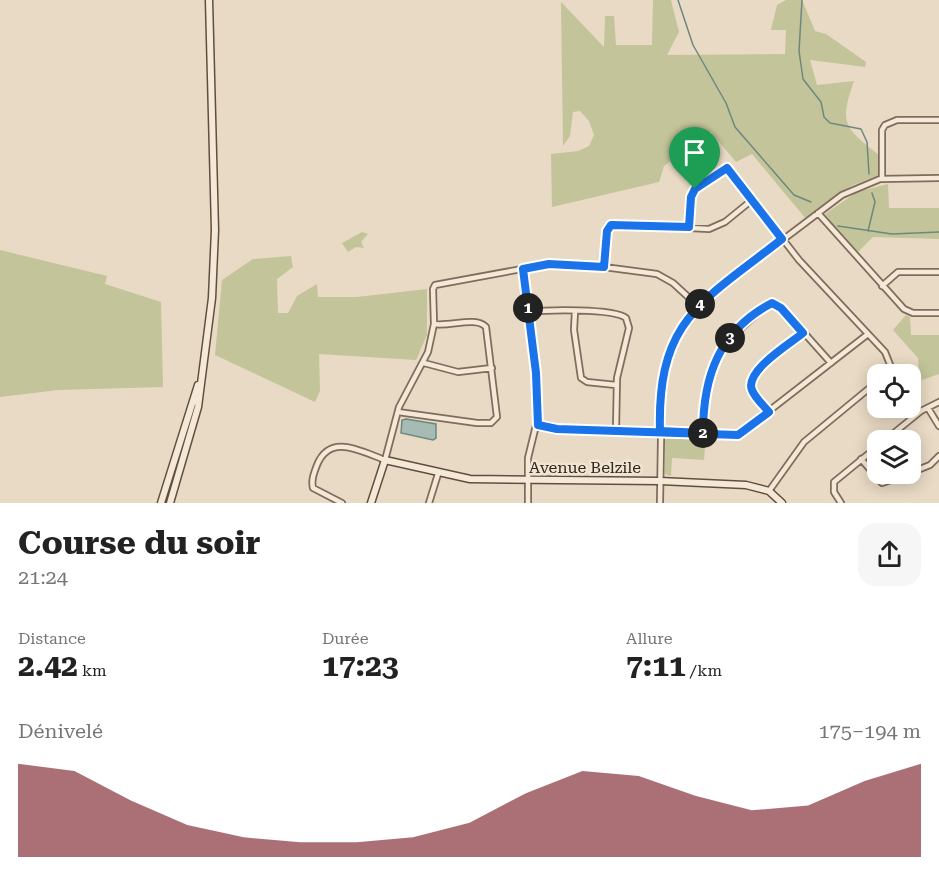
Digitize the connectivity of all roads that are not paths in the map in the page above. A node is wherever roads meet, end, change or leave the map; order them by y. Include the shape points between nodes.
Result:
1 (209, 0) edge
2 (939, 120) edge
3 (939, 177) edge
4 (882, 179) junction
5 (752, 200) junction
6 (818, 213) junction
7 (689, 227) junction
8 (782, 239) junction
9 (604, 267) junction
10 (523, 269) junction
11 (939, 272) edge
12 (882, 285) junction
13 (698, 306) junction
14 (575, 311) junction
15 (528, 312) junction
16 (939, 314) edge
17 (434, 324) junction
18 (803, 333) junction
19 (868, 334) junction
20 (424, 363) junction
21 (831, 363) junction
22 (891, 364) edge
23 (202, 368) junction
24 (492, 368) junction
25 (616, 385) junction
26 (867, 390) edge
27 (939, 402) edge
28 (928, 408) junction
29 (398, 412) junction
30 (769, 412) junction
31 (538, 425) junction
32 (939, 426) edge
33 (616, 430) junction
34 (899, 430) edge
35 (660, 431) junction
36 (703, 433) junction
37 (867, 454) edge
38 (939, 456) edge
39 (861, 459) junction
40 (385, 460) junction
41 (867, 466) edge
42 (921, 469) edge
43 (438, 474) junction
44 (527, 480) junction
45 (660, 481) junction
46 (769, 491) junction
47 (161, 503) edge
48 (170, 503) edge
49 (342, 503) edge
50 (371, 503) edge
51 (429, 503) edge
52 (528, 503) edge
53 (660, 503) edge
54 (782, 503) edge
55 (841, 503) edge

1 - 23 main road via 215,230 212,298
2 - 4 street via 897,120 885,125
3 - 4 street
4 - 6 street via 860,186
5 - 7 street via 716,227
5 - 7 street via 724,168 693,192
5 - 8 street
6 - 8 street
6 - 12 street
7 - 9 street via 611,225
8 - 13 street
8 - 19 street
9 - 10 street via 549,264
9 - 13 street via 657,274
10 - 15 street
10 - 17 street via 440,284 433,290
11 - 12 street via 898,272
12 - 16 street via 909,312
13 - 35 street via 679,331 664,365
14 - 15 street
14 - 25 street via 580,378
14 - 25 street via 618,314 627,321
15 - 31 street
17 - 20 street
17 - 24 street via 484,324
18 - 21 street
18 - 30 street via 763,365 751,380 751,389
18 - 36 street via 772,303 733,335 712,366
19 - 21 street
19 - 22 street
20 - 24 street via 458,372
20 - 29 street
21 - 30 street
23 - 47 main road
23 - 48 main road via 198,407
24 - 29 street via 497,413 491,423
25 - 33 street
26 - 46 street via 804,442
27 - 28 street
28 - 32 street
28 - 34 street
29 - 40 street
30 - 36 street via 738,435
31 - 33 street
31 - 44 street via 529,453
33 - 35 street
35 - 36 street
35 - 45 street
37 - 39 street
38 - 42 street
39 - 41 street
39 - 55 street via 834,482 834,492
40 - 43 main road, Avenue Belzile
40 - 49 street via 339,446 323,452 312,478 313,488
40 - 50 main road
43 - 44 main road, Avenue Belzile via 470,480
43 - 51 street
44 - 45 main road, Avenue Belzile
44 - 52 street
45 - 46 main road, Avenue Belzile via 746,485
45 - 53 street
46 - 54 main road

